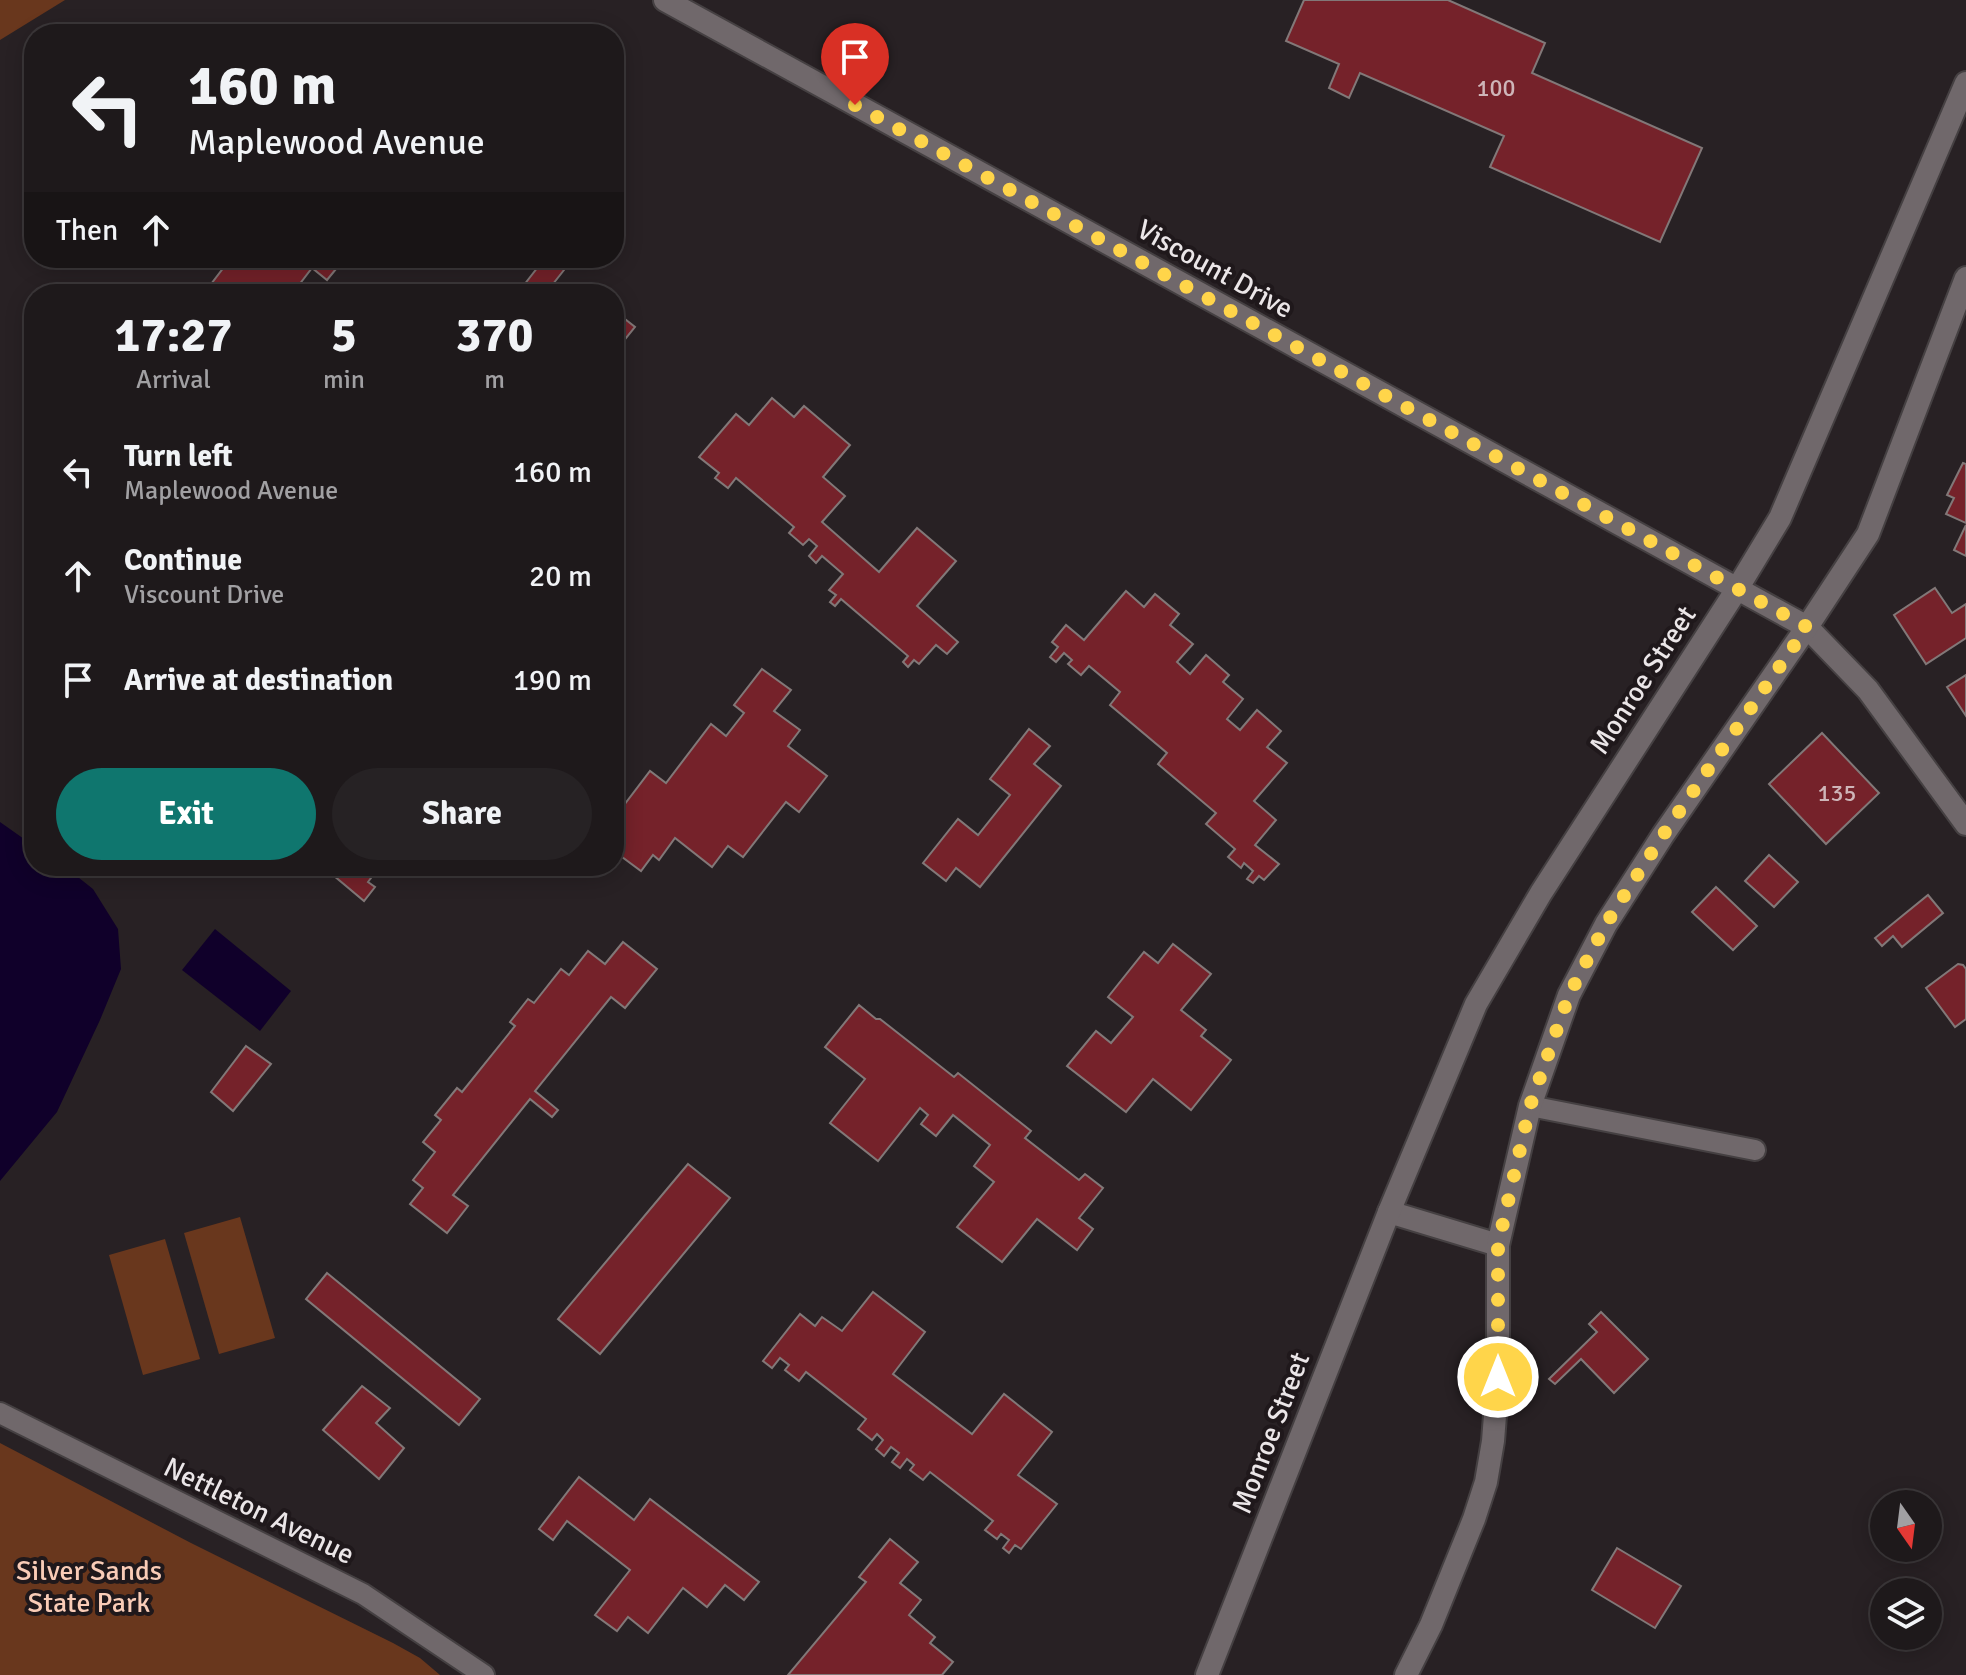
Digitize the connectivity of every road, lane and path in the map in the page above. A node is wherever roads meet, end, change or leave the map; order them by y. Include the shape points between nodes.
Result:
1 (665, 0) edge
2 (1966, 83) edge
3 (1966, 278) edge
4 (1737, 589) junction
5 (1807, 627) junction
6 (1966, 824) edge
7 (1530, 1106) junction
8 (1755, 1150) dead end
9 (1389, 1212) junction
10 (1498, 1245) junction
11 (0, 1413) edge
12 (484, 1675) edge
13 (1207, 1675) edge
14 (1406, 1675) edge

1 - 4 street, Viscount Drive
2 - 4 street, Monroe Street via 1780,518
3 - 5 street via 1868,534
4 - 5 street, Viscount Drive
4 - 9 street, Monroe Street via 1541,893 1476,1004
5 - 6 street, Viscount Drive via 1868,690
5 - 7 street via 1606,924 1569,995
7 - 8 lane
7 - 10 street
9 - 10 street
9 - 13 street, Monroe Street
10 - 14 street via 1498,1377 1486,1482
11 - 12 lane, Nettleton Avenue via 363,1594

